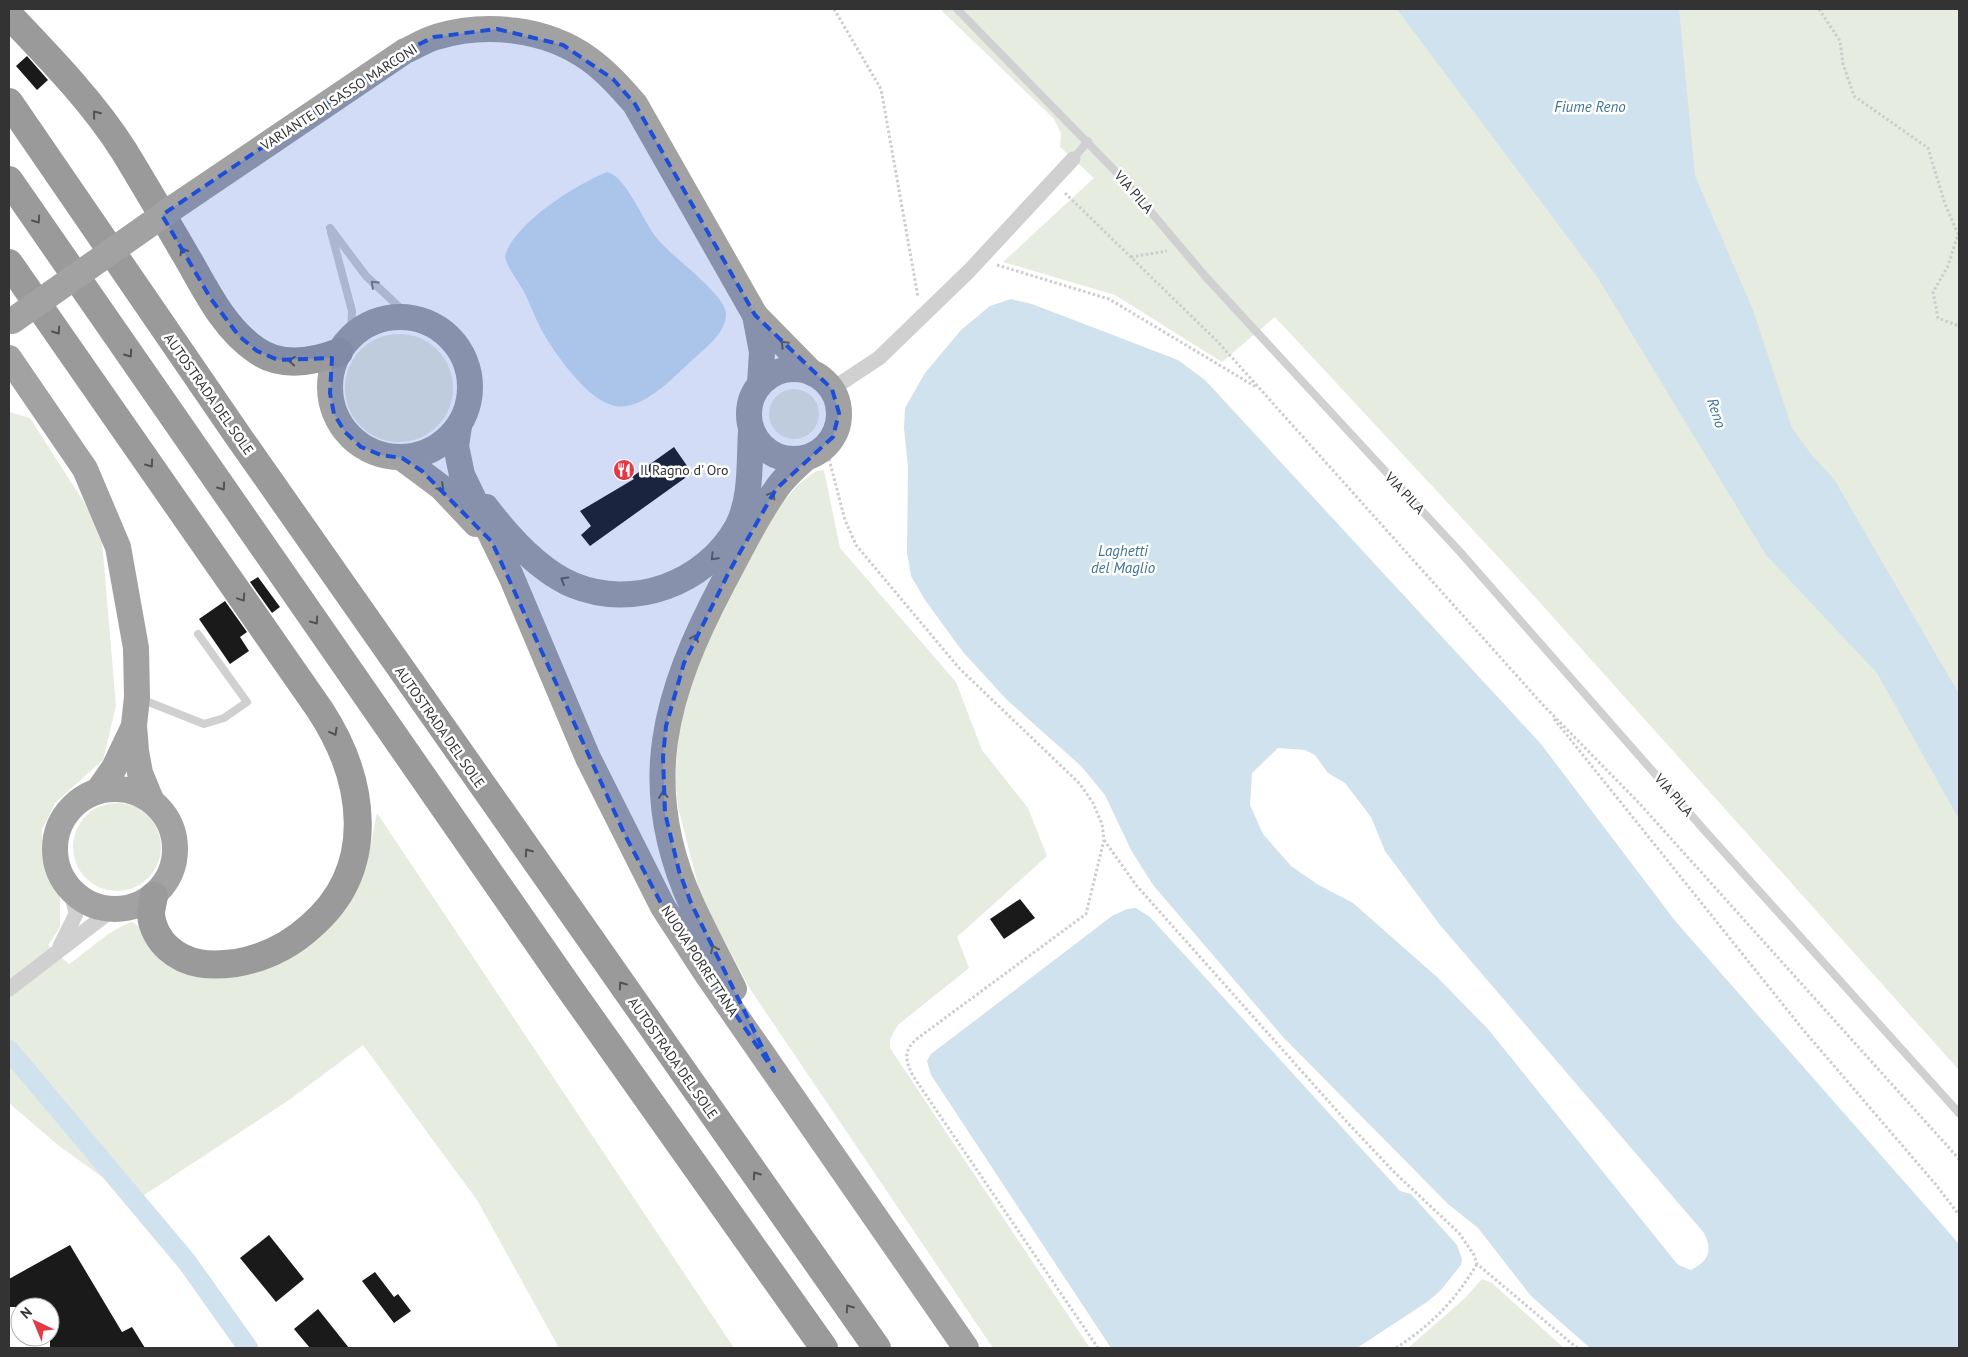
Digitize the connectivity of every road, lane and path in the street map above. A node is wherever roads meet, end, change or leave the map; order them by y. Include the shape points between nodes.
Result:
1 (834, 9) edge
2 (957, 9) edge
3 (1819, 9) edge
4 (9, 15) edge
5 (9, 102) edge
6 (1088, 141) junction
7 (1073, 159) joint
8 (9, 180) edge
9 (1053, 181) junction
10 (1181, 248) junction
11 (1131, 257) junction
12 (9, 262) edge
13 (996, 265) dead end
14 (917, 290) dead end
15 (755, 315) junction
16 (410, 317) junction
17 (10, 322) edge
18 (1959, 326) edge
19 (345, 344) junction
20 (9, 358) edge
21 (812, 373) junction
22 (760, 384) junction
23 (1259, 389) junction
24 (832, 390) junction
25 (9, 393) edge
26 (459, 426) junction
27 (58, 429) junction
28 (751, 430) junction
29 (816, 452) junction
30 (402, 458) junction
31 (462, 475) junction
32 (492, 542) junction
33 (198, 634) dead end
34 (137, 697) junction
35 (1543, 705) junction
36 (134, 725) junction
37 (98, 791) junction
38 (151, 800) junction
39 (1104, 840) junction
40 (71, 891) junction
41 (154, 896) junction
42 (112, 910) junction
43 (58, 949) junction
44 (9, 989) edge
45 (774, 1071) junction
46 (1959, 1113) edge
47 (1959, 1158) edge
48 (1959, 1216) edge
49 (1476, 1264) junction
50 (824, 1348) edge
51 (877, 1348) edge
52 (966, 1348) edge
53 (1098, 1348) edge
54 (1396, 1348) edge
55 (1577, 1348) edge

1 - 14 path via 881,89
2 - 6 lane, VIA PILA
3 - 18 path via 1840,41 1843,64 1854,96 1928,148 1958,234 1948,266 1933,292 1938,318
19 -> 4 highway via 320,359 297,362 278,360 257,352 238,336 211,299 123,149
51 -> 5 highway, AUTOSTRADA DEL SOLE via 241,441
6 - 7 lane
6 - 10 lane, VIA PILA
7 - 9 street
8 -> 50 highway
9 - 11 path
9 - 24 street via 969,271 879,358
10 - 11 path
10 - 46 lane, VIA PILA via 1461,553
11 - 23 path via 1218,342
12 -> 41 highway via 320,710 342,748 351,776 357,803 357,840 347,878 336,900 321,918 284,946 258,958 239,962 209,965 187,960 175,954 158,936 151,914
13 - 23 path via 1109,299
15 - 17 highway, VARIANTE DI SASSO MARCONI, bridge via 635,104 588,58 528,33 497,29 464,30 434,37 405,51
21 -> 15 highway
15 - 22 highway via 762,352
16 - 19 highway via 368,324
16 -> 19 lane via 366,276 330,228 352,311
16 - 26 highway via 430,323 447,334 460,349 471,388 468,408
19 - 30 highway via 331,372 330,393 338,420 361,447 381,456
20 - 27 highway
21 - 22 highway via 784,370
21 - 24 highway
22 - 28 highway via 749,406
23 - 35 path
24 - 29 highway via 839,413 833,437
25 - 27 highway via 21,398
26 - 30 highway via 444,443 424,454
26 - 31 highway via 456,446
27 - 34 highway via 85,469 118,546 136,648
28 - 29 highway via 758,442 773,455 793,460
28 -> 31 highway via 749,479 737,527 718,552 690,578 642,594 593,591 572,585 550,572 508,533
29 - 39 path via 856,545 959,668 1080,784 1093,803 1102,824
45 -> 29 highway via 691,904 665,813 663,757 666,726 675,691 696,634 772,495
30 -> 32 highway via 441,487
31 - 32 highway
32 - 45 highway, NUOVA PORRETTANA via 511,576 588,758 625,836 663,907
33 - 34 lane via 247,702 224,718 204,724
34 - 36 highway
35 - 47 path via 1639,804
35 - 48 path
36 - 37 highway via 125,748
36 - 38 highway via 140,773
37 - 38 highway via 116,788 135,791
37 - 40 highway via 80,799 67,812 57,830 54,849 57,868
38 - 41 highway via 173,829 176,847 174,866
39 - 49 path via 1136,885 1346,1121 1459,1233 1474,1255
39 - 53 path via 1086,914 918,1038 907,1050 905,1059 913,1076
40 - 42 highway via 95,906
40 - 43 street via 76,914
41 - 42 highway via 127,909
42 - 43 street
43 - 44 street
45 - 52 highway, NUOVA PORRETTANA
49 - 54 path via 1452,1301
49 - 55 path

